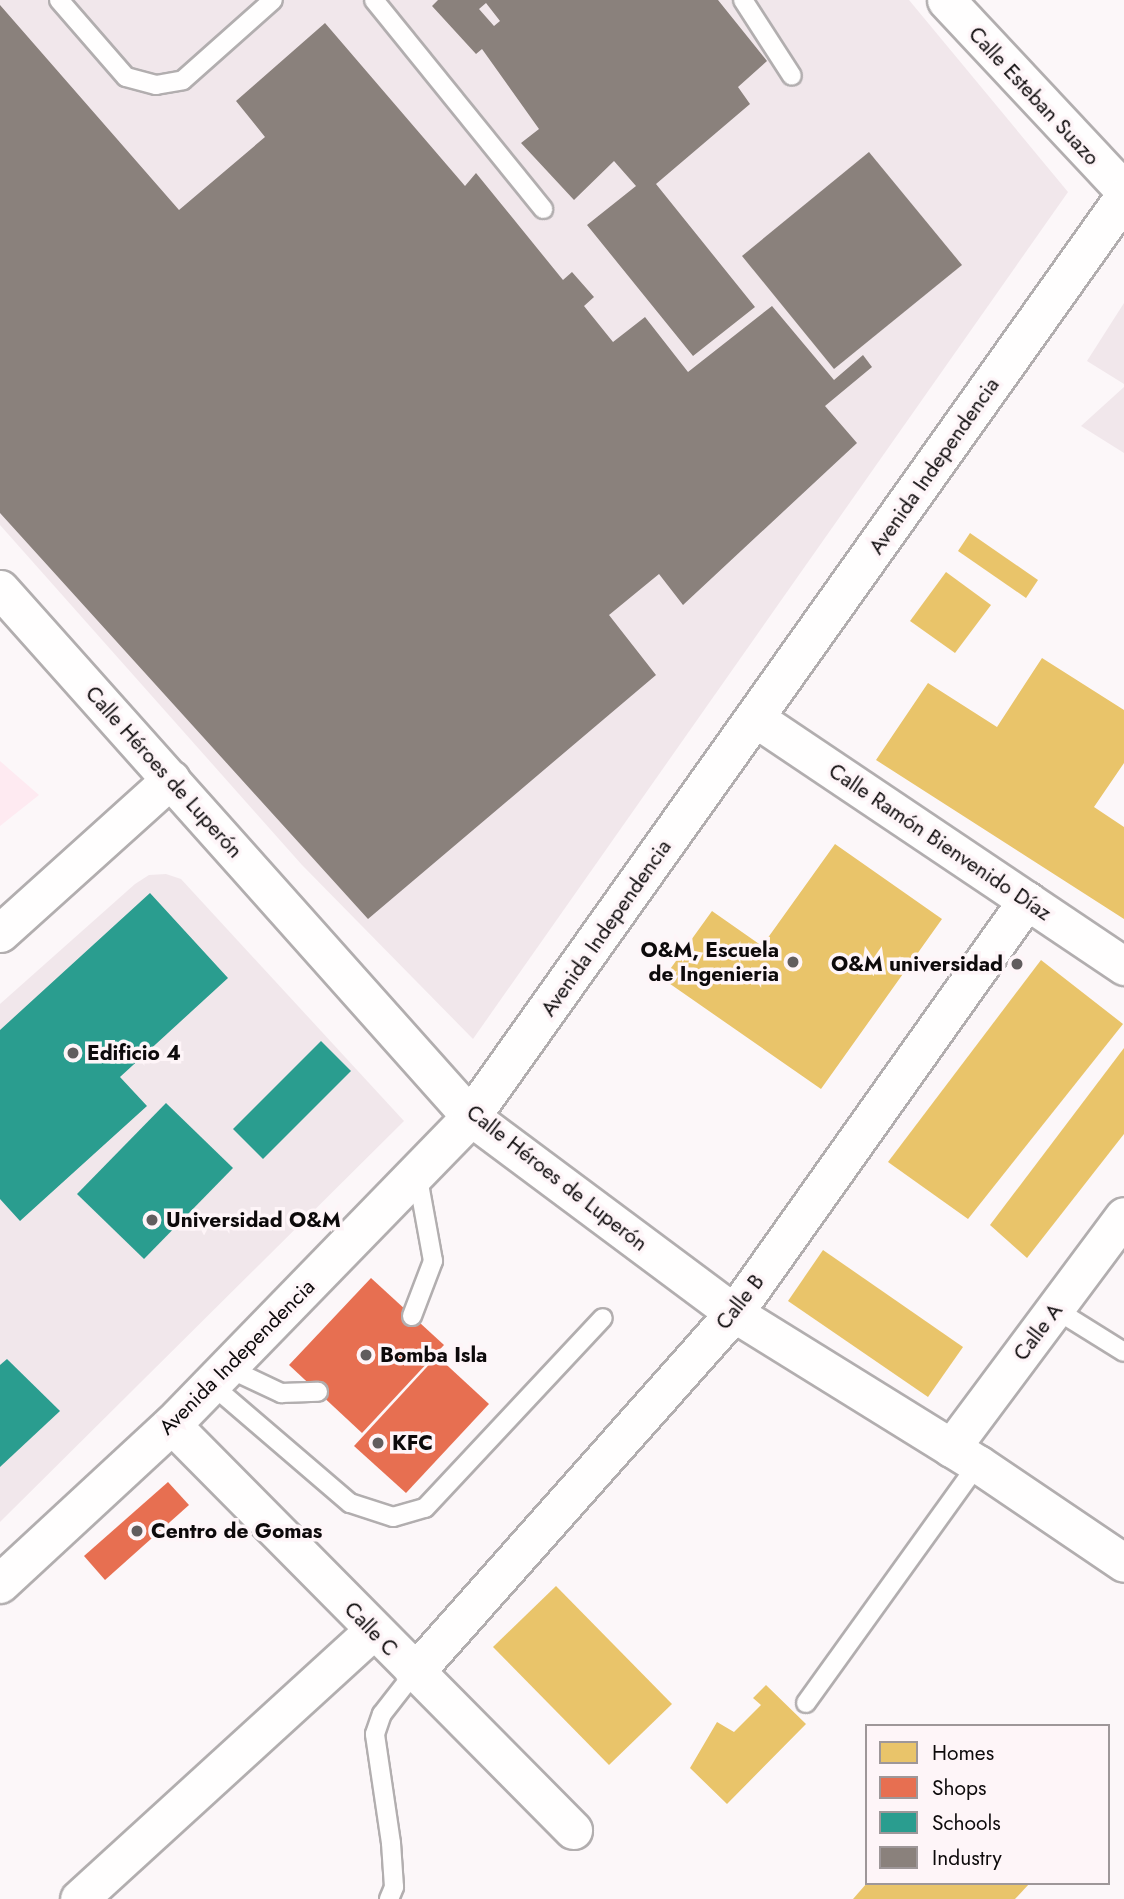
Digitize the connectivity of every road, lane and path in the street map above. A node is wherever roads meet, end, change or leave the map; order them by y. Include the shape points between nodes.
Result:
1 (59, 0) edge
2 (273, 0) edge
3 (374, 0) edge
4 (743, 0) edge
5 (946, 0) edge
6 (792, 76) dead end
7 (1124, 190) edge
8 (1124, 198) edge
9 (542, 209) dead end
10 (0, 589) edge
11 (755, 718) junction
12 (171, 779) junction
13 (1027, 900) junction
14 (0, 933) edge
15 (1124, 966) edge
16 (471, 1116) junction
17 (417, 1173) junction
18 (1124, 1216) edge
19 (1055, 1309) junction
20 (734, 1313) junction
21 (412, 1316) dead end
22 (603, 1318) dead end
23 (1124, 1352) edge
24 (220, 1376) junction
25 (318, 1392) dead end
26 (172, 1425) junction
27 (965, 1456) junction
28 (1124, 1563) edge
29 (0, 1584) edge
30 (373, 1631) junction
31 (414, 1673) junction
32 (806, 1703) dead end
33 (573, 1830) dead end
34 (79, 1899) edge
35 (389, 1899) edge

1 - 2 lane via 126,77 156,85 183,80
3 - 9 lane
4 - 6 lane
5 - 7 street, Calle Esteban Suazo
8 - 11 main road, Avenida Independencia
10 - 12 street, Calle Héroes de Luperón
11 - 13 street, Calle Ramón Bienvenido Díaz
11 - 16 main road, Avenida Independencia
12 - 14 street
12 - 16 street, Calle Héroes de Luperón
13 - 15 street, Calle Ramón Bienvenido Díaz
13 - 20 street, Calle B
16 - 17 main road, Avenida Independencia
16 - 20 street, Calle Héroes de Luperón
17 - 21 lane via 433,1261
17 - 24 main road, Avenida Independencia
18 - 19 street, Calle A
19 - 23 lane
19 - 27 street, Calle A
20 - 27 street, Calle Héroes de Luperón
20 - 31 street, Calle B
22 - 24 lane via 425,1508 393,1517 349,1503
24 - 25 lane via 281,1393
24 - 26 main road, Avenida Independencia
26 - 29 main road, Avenida Independencia
26 - 30 street, Calle C
27 - 28 street, Calle Héroes de Luperón
27 - 32 lane
30 - 31 street, Calle C
30 - 34 street
31 - 33 street, Calle C
31 - 35 lane via 382,1714 375,1734 391,1843 394,1887

